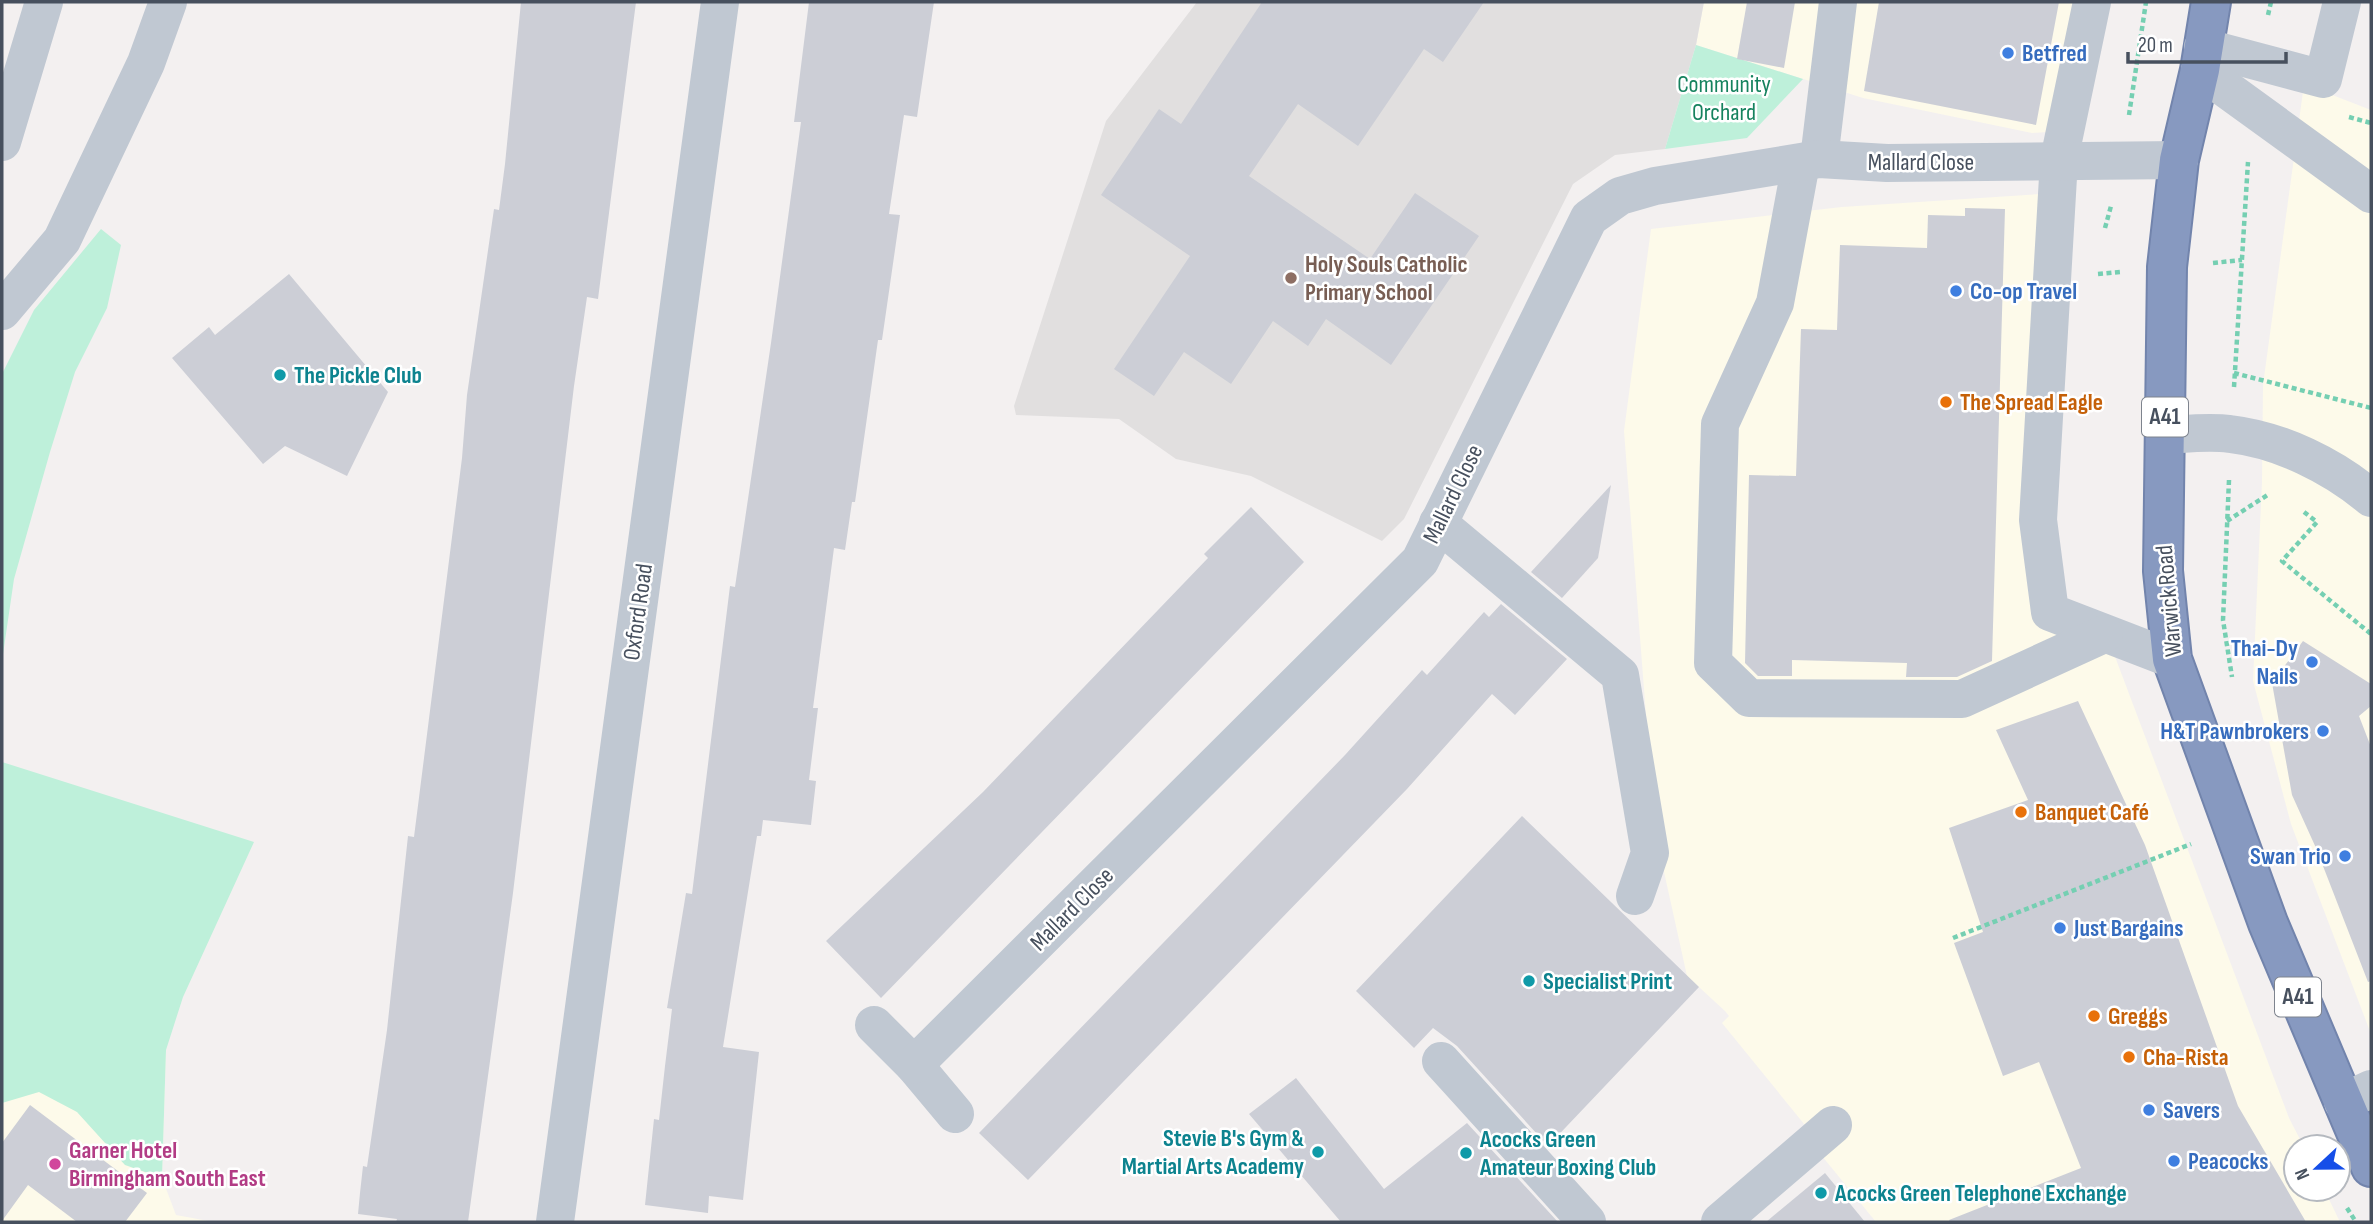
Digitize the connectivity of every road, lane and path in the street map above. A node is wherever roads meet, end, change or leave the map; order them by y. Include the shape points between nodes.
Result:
1 (44, 2) edge
2 (168, 2) edge
3 (720, 2) edge
4 (1838, 2) edge
5 (2092, 2) edge
6 (2211, 2) edge
7 (2271, 2) edge
8 (2342, 2) edge
9 (2202, 59) junction
10 (2259, 62) junction
11 (2251, 107) junction
12 (2, 142) edge
13 (2059, 160) junction
14 (2179, 160) junction
15 (1810, 161) junction
16 (2371, 194) edge
17 (2, 311) edge
18 (2234, 373) junction
19 (2371, 408) edge
20 (2231, 434) junction
21 (2165, 435) junction
22 (2275, 495) dead end
23 (2371, 498) edge
24 (2300, 509) dead end
25 (2227, 521) junction
26 (1438, 523) junction
27 (2104, 634) junction
28 (2371, 634) edge
29 (2172, 659) junction
30 (2234, 687) dead end
31 (2230, 826) junction
32 (1635, 896) dead end
33 (1953, 938) dead end
34 (874, 1025) dead end
35 (1441, 1061) dead end
36 (914, 1065) junction
37 (2357, 1096) edge
38 (954, 1114) dead end
39 (1833, 1125) dead end
40 (2371, 1167) edge
41 (555, 1222) edge
42 (1587, 1222) edge
43 (1720, 1222) edge

1 - 12 street
2 - 17 street via 146,63 62,240
3 - 41 street, Oxford Road
4 - 15 street
5 - 13 street
6 - 9 highway, Warwick Road / A41
7 - 10 path
8 - 10 street via 2323,79
9 - 10 street
9 - 11 street
9 - 14 highway, Warwick Road / A41
11 - 16 street
11 - 18 path
13 - 14 street, Mallard Close
13 - 15 street, Mallard Close
13 - 27 street via 2038,520 2050,612
14 - 21 highway, Warwick Road / A41 via 2167,267
15 - 26 street, Mallard Close via 1655,186 1620,196 1588,218
15 - 27 street via 1775,303 1720,424 1713,663 1749,698 1962,699
18 - 19 path
18 - 20 path
20 - 21 street
20 - 23 street via 2305,456 2347,478
20 - 25 path
21 - 29 highway, Warwick Road / A41 via 2163,571
22 - 25 path via 2268,493
24 - 28 path via 2317,522 2282,561
25 - 30 path via 2223,620
26 - 32 street via 1620,675 1650,853
26 - 36 street, Mallard Close via 1420,561
27 - 29 street
29 - 31 highway, Warwick Road / A41
31 - 33 path
31 - 37 highway, Warwick Road / A41
34 - 36 street
35 - 42 street
36 - 38 street
37 - 40 highway, Warwick Road / A41
39 - 43 street

